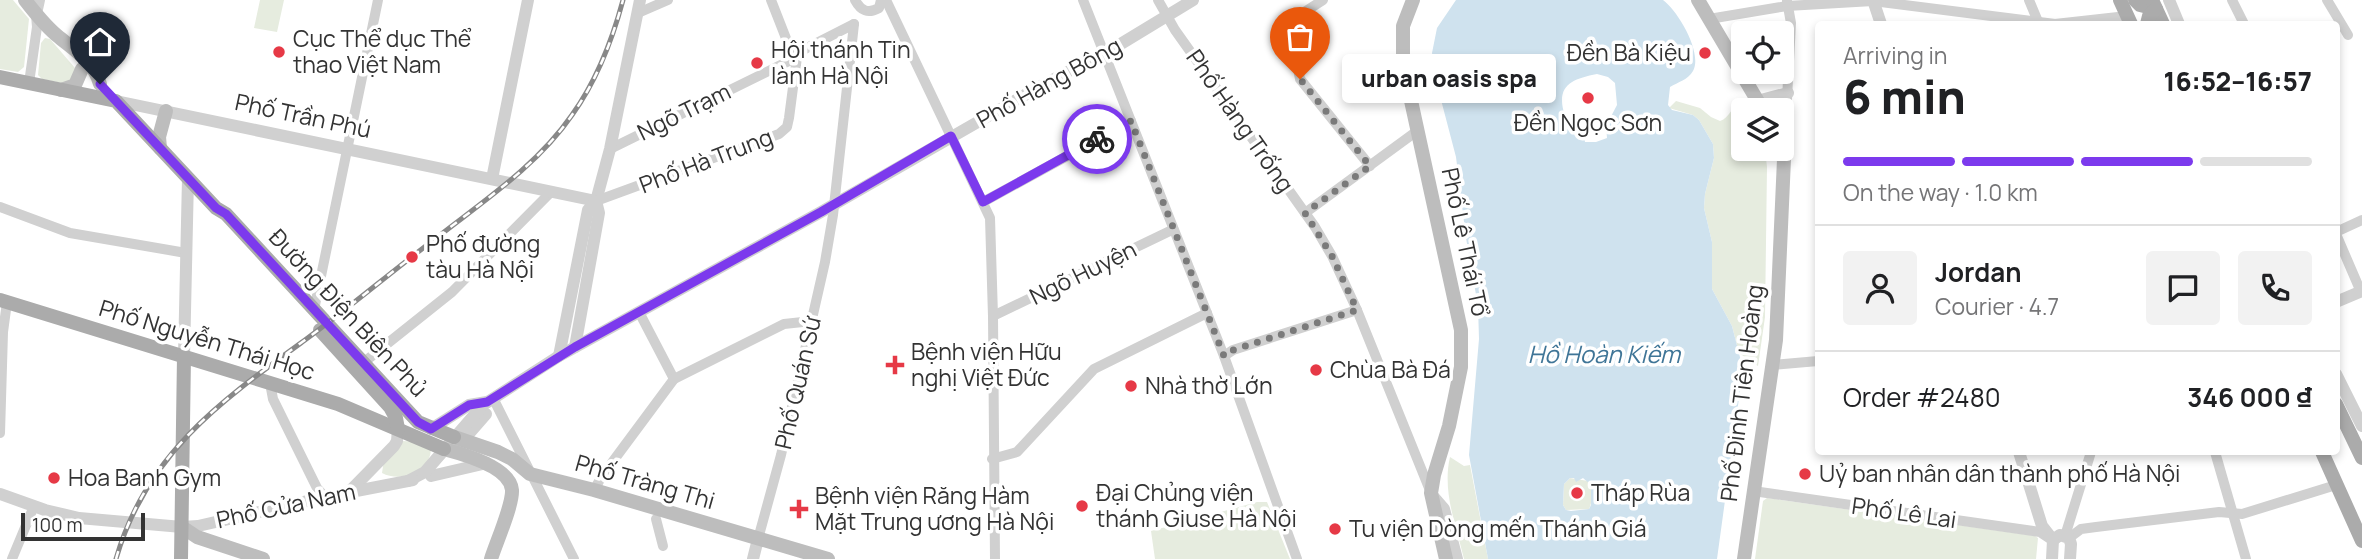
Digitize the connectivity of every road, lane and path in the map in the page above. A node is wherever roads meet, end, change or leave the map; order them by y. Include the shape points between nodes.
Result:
1 (25, 0) edge
2 (378, 0) edge
3 (527, 0) edge
4 (668, 0) edge
5 (771, 0) edge
6 (855, 0) edge
7 (883, 0) edge
8 (1083, 0) edge
9 (1158, 0) edge
10 (1193, 0) edge
11 (1324, 0) edge
12 (1698, 0) edge
13 (1873, 0) edge
14 (2029, 0) edge
15 (2120, 0) edge
16 (2134, 0) edge
17 (2232, 0) edge
18 (2327, 0) edge
19 (2172, 1) edge
20 (1410, 2) edge
21 (1787, 3) edge
22 (2154, 4) edge
23 (639, 6) edge
24 (37, 7) edge
25 (1167, 17) junction
26 (1709, 19) junction
27 (2129, 20) edge
28 (1880, 21) edge
29 (2030, 21) edge
30 (2038, 21) edge
31 (2110, 21) edge
32 (2148, 21) edge
33 (2162, 21) edge
34 (2178, 21) edge
35 (2242, 21) edge
36 (2339, 21) edge
37 (2340, 23) edge
38 (854, 24) joint
39 (2348, 35) dead end
40 (60, 38) junction
41 (1105, 52) junction
42 (797, 57) junction
43 (82, 69) junction
44 (0, 77) edge
45 (29, 83) junction
46 (100, 84) junction
47 (61, 90) junction
48 (1788, 93) junction
49 (1755, 98) edge
50 (1777, 98) edge
51 (1788, 98) edge
52 (117, 101) junction
53 (166, 111) junction
54 (1131, 121) junction
55 (1417, 131) junction
56 (951, 136) junction
57 (160, 148) junction
58 (346, 149) junction
59 (610, 149) junction
60 (1782, 161) edge
61 (1370, 166) junction
62 (188, 178) junction
63 (492, 178) junction
64 (550, 193) junction
65 (596, 201) junction
66 (983, 202) junction
67 (834, 205) junction
68 (0, 207) edge
69 (216, 208) junction
70 (1305, 213) junction
71 (2362, 220) edge
72 (1172, 230) junction
73 (2340, 231) edge
74 (2340, 242) edge
75 (186, 253) junction
76 (2361, 292) edge
77 (2340, 300) edge
78 (3, 301) edge
79 (314, 310) junction
80 (1357, 310) junction
81 (639, 312) junction
82 (1207, 313) junction
83 (993, 316) junction
84 (812, 321) junction
85 (575, 347) junction
86 (184, 356) junction
87 (559, 356) junction
88 (1224, 356) junction
89 (1815, 361) edge
90 (363, 363) junction
91 (1772, 365) junction
92 (674, 379) junction
93 (2340, 382) edge
94 (270, 383) junction
95 (490, 400) junction
96 (2340, 412) edge
97 (2362, 426) edge
98 (398, 429) junction
99 (431, 429) junction
100 (0, 433) edge
101 (454, 444) junction
102 (2020, 455) edge
103 (2090, 455) edge
104 (2216, 455) edge
105 (2323, 455) edge
106 (2362, 458) edge
107 (379, 459) junction
108 (992, 459) junction
109 (487, 463) junction
110 (530, 474) junction
111 (431, 477) junction
112 (408, 481) junction
113 (394, 483) junction
114 (2336, 485) junction
115 (594, 490) junction
116 (1754, 491) junction
117 (349, 492) junction
118 (0, 494) edge
119 (1431, 494) junction
120 (325, 496) junction
121 (34, 506) junction
122 (2232, 512) junction
123 (656, 519) dead end
124 (182, 527) junction
125 (758, 539) junction
126 (2362, 541) edge
127 (663, 546) dead end
128 (2061, 547) edge
129 (12, 559) edge
130 (181, 559) edge
131 (263, 559) edge
132 (491, 559) edge
133 (574, 559) edge
134 (752, 559) edge
135 (828, 559) edge
136 (995, 559) edge
137 (1297, 559) edge
138 (1446, 559) edge
139 (1457, 559) edge
140 (1744, 559) edge
141 (2246, 559) edge

1 - 24 main road, Đường Điện Biên Phủ
2 - 58 street
3 - 63 street
4 - 23 street
5 - 42 street
6 - 7 street via 866,12 879,8
7 - 56 street
8 - 41 street
9 - 25 street, Phố Hàng Trống
10 - 25 street, Phố Hàng Bông
11 - 61 street via 1289,22 1300,79
12 - 26 main road
13 - 21 street
13 - 28 street
13 - 29 street
14 - 30 street
15 - 27 main road
16 - 22 main road via 2140,5
17 - 35 street
18 - 36 street
19 - 22 street
19 - 34 street
20 - 55 main road, Phố Lê Thái Tổ via 1401,50
21 - 26 street
21 - 48 street via 1791,23
22 - 32 main road
22 - 33 main road
23 - 59 street
24 - 40 main road, Đường Điện Biên Phủ
24 - 45 street
25 - 41 street, Phố Hàng Bông
25 - 70 street, Phố Hàng Trống
26 - 49 main road
27 - 31 street
37 - 39 street
38 - 42 street, Ngõ Trạm
38 - 67 street, Phố Quán Sứ
40 - 43 main road, Đường Điện Biên Phủ
40 - 46 main road, Đường Điện Biên Phủ via 98,74
41 - 54 street
41 - 56 street, Phố Hàng Bông
42 - 59 street, Ngõ Trạm
42 - 65 street, Phố Hà Trung via 789,118 779,134
43 - 46 main road, Đường Điện Biên Phủ
43 - 47 main road via 75,85
44 - 45 main road, Phố Trần Phú
45 - 47 main road, Phố Trần Phú
46 - 52 main road, Đường Điện Biên Phủ
47 - 52 main road, Phố Trần Phú
48 - 50 street
48 - 51 street
52 - 53 street, Phố Trần Phú
52 - 57 main road, Đường Điện Biên Phủ
53 - 57 main road
53 - 58 street, Phố Trần Phú
54 - 66 street
54 - 72 street
55 - 61 street
55 - 119 main road, Phố Lê Thái Tổ via 1462,343 1454,403
56 - 66 street
56 - 67 street, Phố Hàng Bông
57 - 62 main road, Đường Điện Biên Phủ
58 - 63 street, Phố Trần Phú
58 - 79 street
59 - 65 street
60 - 91 main road, Phố Đinh Tiên Hoàng
61 - 70 street
62 - 69 main road, Đường Điện Biên Phủ
62 - 75 street
63 - 64 street, Phố Trần Phú
64 - 65 street, Phố Trần Phú
64 - 90 street via 452,292
65 - 85 street via 599,213
65 - 87 street via 588,210
66 - 83 street via 992,231
67 - 81 street, Phố Hàng Bông
67 - 84 street, Phố Quán Sứ
68 - 75 street via 70,233
69 - 79 main road, Đường Điện Biên Phủ
69 - 98 main road, Đường Điện Biên Phủ via 218,219 390,407
70 - 80 street, Phố Hàng Trống
71 - 73 street
72 - 82 street
72 - 83 street, Ngõ Huyện
74 - 76 street
75 - 86 street
76 - 77 street
78 - 86 main road, Phố Nguyễn Thái Học
78 - 100 street
79 - 90 main road, Đường Điện Biên Phủ
80 - 88 street
80 - 119 street, Phố Hàng Trống
81 - 85 street, Phố Hàng Bông
81 - 92 street
82 - 88 street
82 - 108 street via 1094,369 1017,452
83 - 108 street
84 - 92 street via 784,324
84 - 125 street, Phố Quán Sứ
85 - 87 street, Phố Hàng Bông
86 - 94 main road, Phố Nguyễn Thái Học
86 - 124 main road
87 - 95 street, Phố Hàng Bông
88 - 137 street
89 - 91 street
90 - 99 main road, Đường Điện Biên Phủ via 418,422
91 - 116 main road, Phố Đinh Tiên Hoàng
92 - 115 street
93 - 97 street
94 - 98 main road, Phố Nguyễn Thái Học
94 - 120 street via 273,399
95 - 99 street via 469,405
95 - 101 street, Phố Hàng Bông
95 - 110 street
96 - 106 main road
98 - 101 main road, Phố Nguyễn Thái Học
98 - 107 street via 397,441
99 - 101 main road, Đường Điện Biên Phủ
101 - 109 main road
101 - 110 main road, Phố Tràng Thi via 498,452
101 - 111 street
101 - 112 street, Phố Cửa Nam via 425,472
102 - 128 street via 2042,526
103 - 128 street
104 - 122 street
105 - 114 main road
107 - 113 street via 377,474
107 - 117 street
108 - 136 street
109 - 111 street, Phố Cửa Nam
109 - 132 main road via 503,473 512,491
110 - 115 main road, Phố Tràng Thi
110 - 133 street
111 - 112 street, Phố Cửa Nam
112 - 113 street, Phố Cửa Nam
113 - 117 street, Phố Cửa Nam
114 - 122 street via 2242,514
114 - 126 main road
115 - 125 main road, Phố Tràng Thi
116 - 128 street, Phố Lê Lai via 2040,532
116 - 140 main road, Phố Đinh Tiên Hoàng
117 - 120 street, Phố Cửa Nam
118 - 121 street, Phố Cửa Nam
119 - 138 main road, Phố Lê Thái Tổ
119 - 139 street via 1444,509
120 - 124 street, Phố Cửa Nam
121 - 124 street, Phố Cửa Nam via 79,518
121 - 129 street
122 - 128 street via 2081,529
122 - 141 street
123 - 127 street
124 - 130 main road
124 - 131 main road via 197,537
125 - 134 street, Phố Quán Sứ
125 - 135 main road, Phố Tràng Thi

